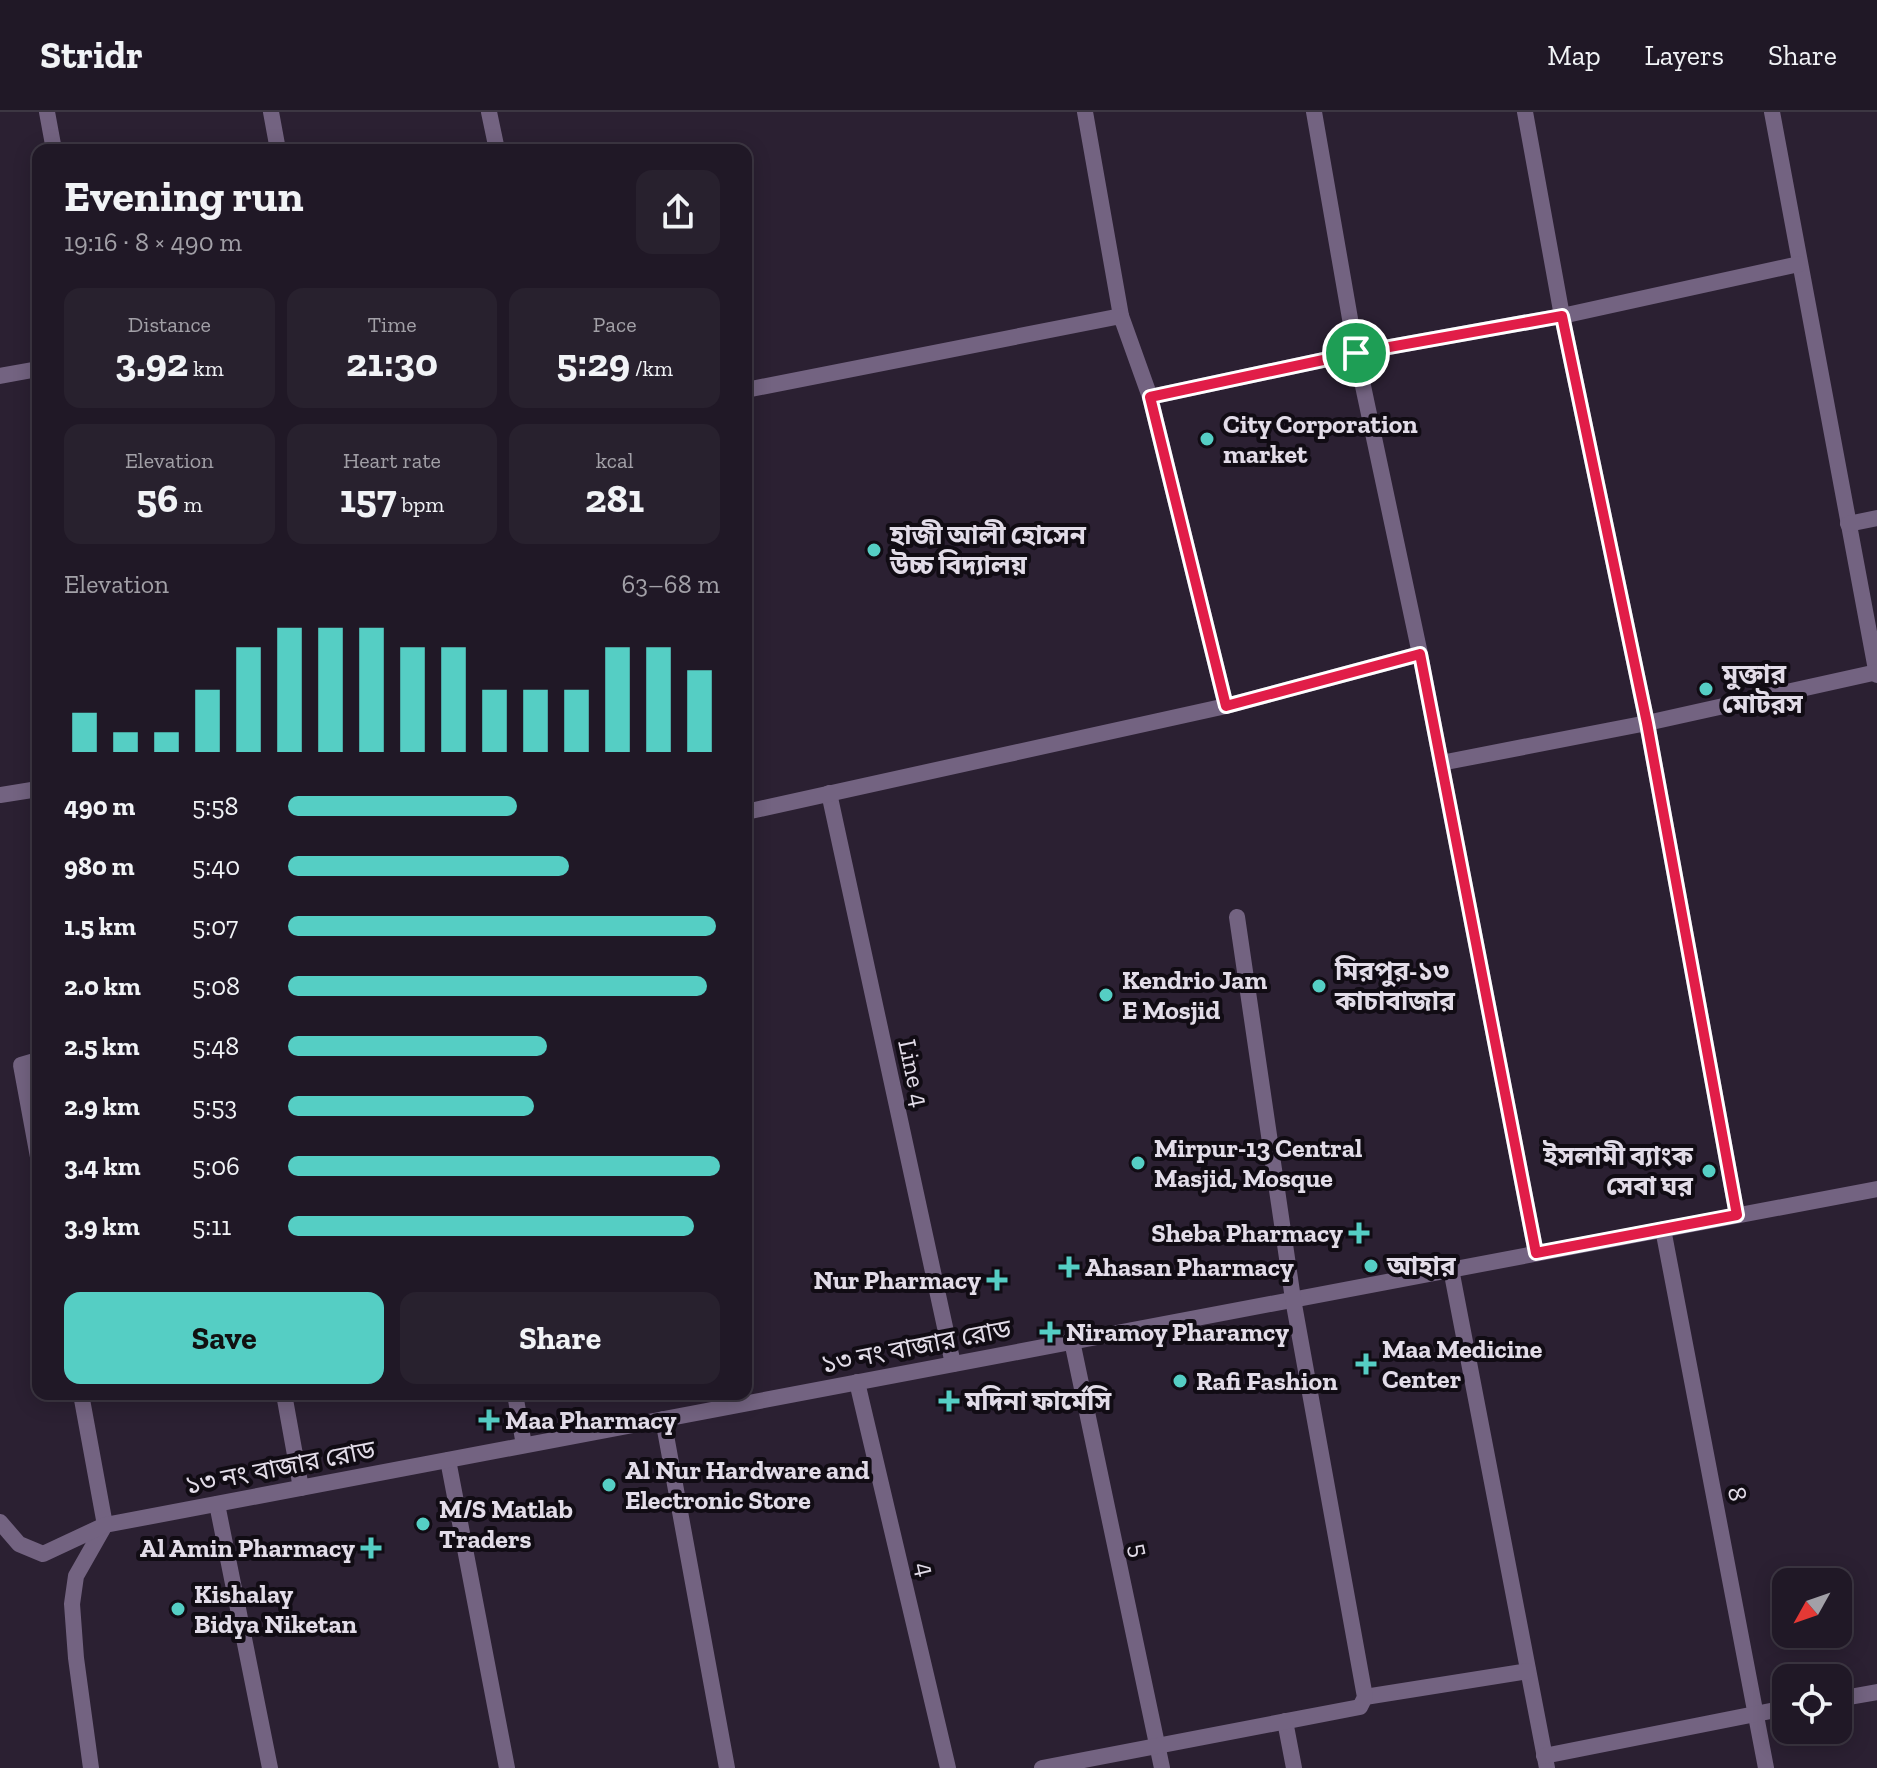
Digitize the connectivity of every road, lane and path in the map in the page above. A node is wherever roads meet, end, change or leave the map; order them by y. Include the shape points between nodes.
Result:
1 (47, 112) edge
2 (271, 112) edge
3 (489, 112) edge
4 (1085, 112) edge
5 (1314, 112) edge
6 (1525, 112) edge
7 (1772, 112) edge
8 (53, 144) edge
9 (277, 144) edge
10 (496, 144) edge
11 (1799, 264) junction
12 (1121, 316) junction
13 (1562, 316) junction
14 (1356, 353) junction
15 (32, 370) edge
16 (0, 376) edge
17 (752, 389) edge
18 (1150, 397) junction
19 (1877, 518) edge
20 (1848, 524) junction
21 (1420, 654) junction
22 (1877, 673) edge
23 (1226, 706) junction
24 (1647, 723) junction
25 (1441, 763) junction
26 (32, 790) edge
27 (829, 793) junction
28 (0, 795) edge
29 (752, 811) edge
30 (1237, 917) dead end
31 (32, 1062) edge
32 (32, 1125) edge
33 (1877, 1189) edge
34 (1737, 1215) junction
35 (1663, 1229) junction
36 (1536, 1253) junction
37 (1451, 1269) junction
38 (1293, 1299) junction
39 (1072, 1341) junction
40 (953, 1364) junction
41 (857, 1382) junction
42 (752, 1397) edge
43 (82, 1400) edge
44 (285, 1400) edge
45 (516, 1400) edge
46 (737, 1400) edge
47 (663, 1419) junction
48 (524, 1445) junction
49 (448, 1460) junction
50 (301, 1488) junction
51 (217, 1504) junction
52 (0, 1522) edge
53 (105, 1525) junction
54 (1528, 1671) junction
55 (1877, 1692) edge
56 (1852, 1696) edge
57 (1365, 1697) junction
58 (1772, 1710) edge
59 (1756, 1713) junction
60 (1285, 1721) junction
61 (1157, 1746) junction
62 (1546, 1762) edge
63 (91, 1768) edge
64 (270, 1768) edge
65 (507, 1768) edge
66 (727, 1768) edge
67 (948, 1768) edge
68 (1042, 1768) edge
69 (1162, 1768) edge
70 (1294, 1768) edge
71 (1766, 1768) edge

1 - 8 street
2 - 9 street
3 - 10 street
4 - 12 street
5 - 14 street
6 - 13 street
7 - 11 street
11 - 13 street
11 - 20 street
12 - 17 street
12 - 18 street
13 - 14 street
13 - 24 street
14 - 18 street
14 - 21 street
15 - 16 street
18 - 23 street
19 - 20 street
20 - 22 street
21 - 23 street
21 - 25 street
22 - 24 street
23 - 27 street
24 - 25 street
24 - 34 street
25 - 36 street
26 - 28 street
27 - 29 street
27 - 40 street, Line 4
30 - 38 street
31 - 32 street via 21,1065
33 - 34 street, ১৩ নং বাজার রোড
34 - 35 street, ১৩ নং বাজার রোড
35 - 36 street, ১৩ নং বাজার রোড
35 - 59 street, 8
36 - 37 street, ১৩ নং বাজার রোড
37 - 38 street, ১৩ নং বাজার রোড
37 - 54 street
38 - 39 street, ১৩ নং বাজার রোড
38 - 57 street
39 - 40 street, ১৩ নং বাজার রোড
39 - 61 street, 5
40 - 41 street, ১৩ নং বাজার রোড
41 - 42 street, ১৩ নং বাজার রোড
41 - 67 street, 4
43 - 53 street
44 - 50 street
45 - 48 street
46 - 47 street, ১৩ নং বাজার রোড
47 - 48 street, ১৩ নং বাজার রোড
47 - 66 street
48 - 49 street, ১৩ নং বাজার রোড
49 - 50 street, ১৩ নং বাজার রোড
49 - 65 street
50 - 51 street, ১৩ নং বাজার রোড
51 - 53 street, ১৩ নং বাজার রোড
51 - 64 street
52 - 53 street, ১৩ নং বাজার রোড via 19,1544 43,1554
53 - 63 street via 76,1576 72,1604
54 - 57 street
54 - 62 street
55 - 56 street
57 - 60 street via 1360,1707
58 - 59 street
59 - 62 street
59 - 71 street, 8
60 - 61 street
60 - 70 street
61 - 68 street
61 - 69 street, 5

